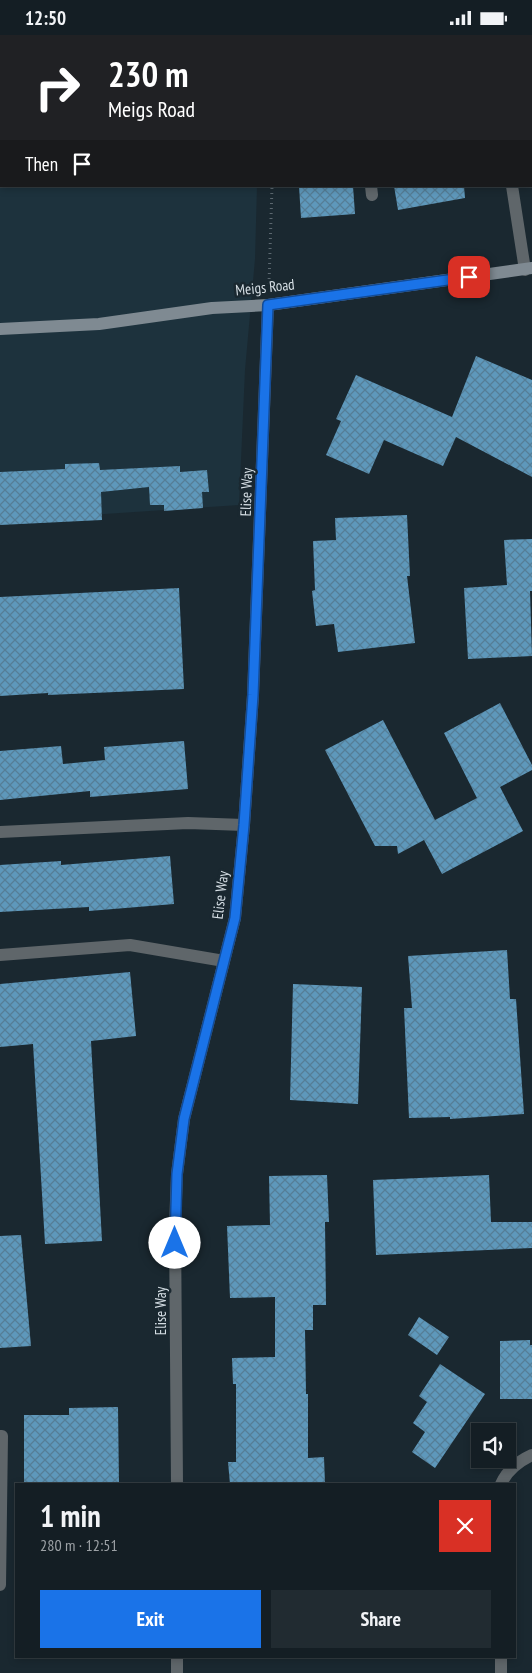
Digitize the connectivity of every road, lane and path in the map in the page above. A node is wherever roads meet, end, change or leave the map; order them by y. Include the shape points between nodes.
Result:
1 (272, 187) edge
2 (512, 187) edge
3 (528, 269) edge
4 (268, 305) junction
5 (0, 329) edge
6 (244, 825) junction
7 (0, 832) edge
8 (0, 955) edge
9 (224, 961) junction
10 (0, 1436) edge
11 (532, 1455) edge
12 (176, 1483) edge
13 (502, 1483) edge
14 (0, 1585) edge
15 (177, 1658) edge
16 (500, 1658) edge
17 (177, 1673) edge
18 (501, 1673) edge

1 - 4 path
2 - 3 street
3 - 4 main road, Meigs Road
4 - 5 main road, Meigs Road via 99,324
4 - 6 street, Elise Way via 254,686
6 - 7 street via 188,823
6 - 9 street, Elise Way via 235,918
8 - 9 street via 130,945
9 - 12 street, Elise Way via 184,1119 177,1174
10 - 14 street
11 - 13 street via 512,1467
15 - 17 street
16 - 18 street

